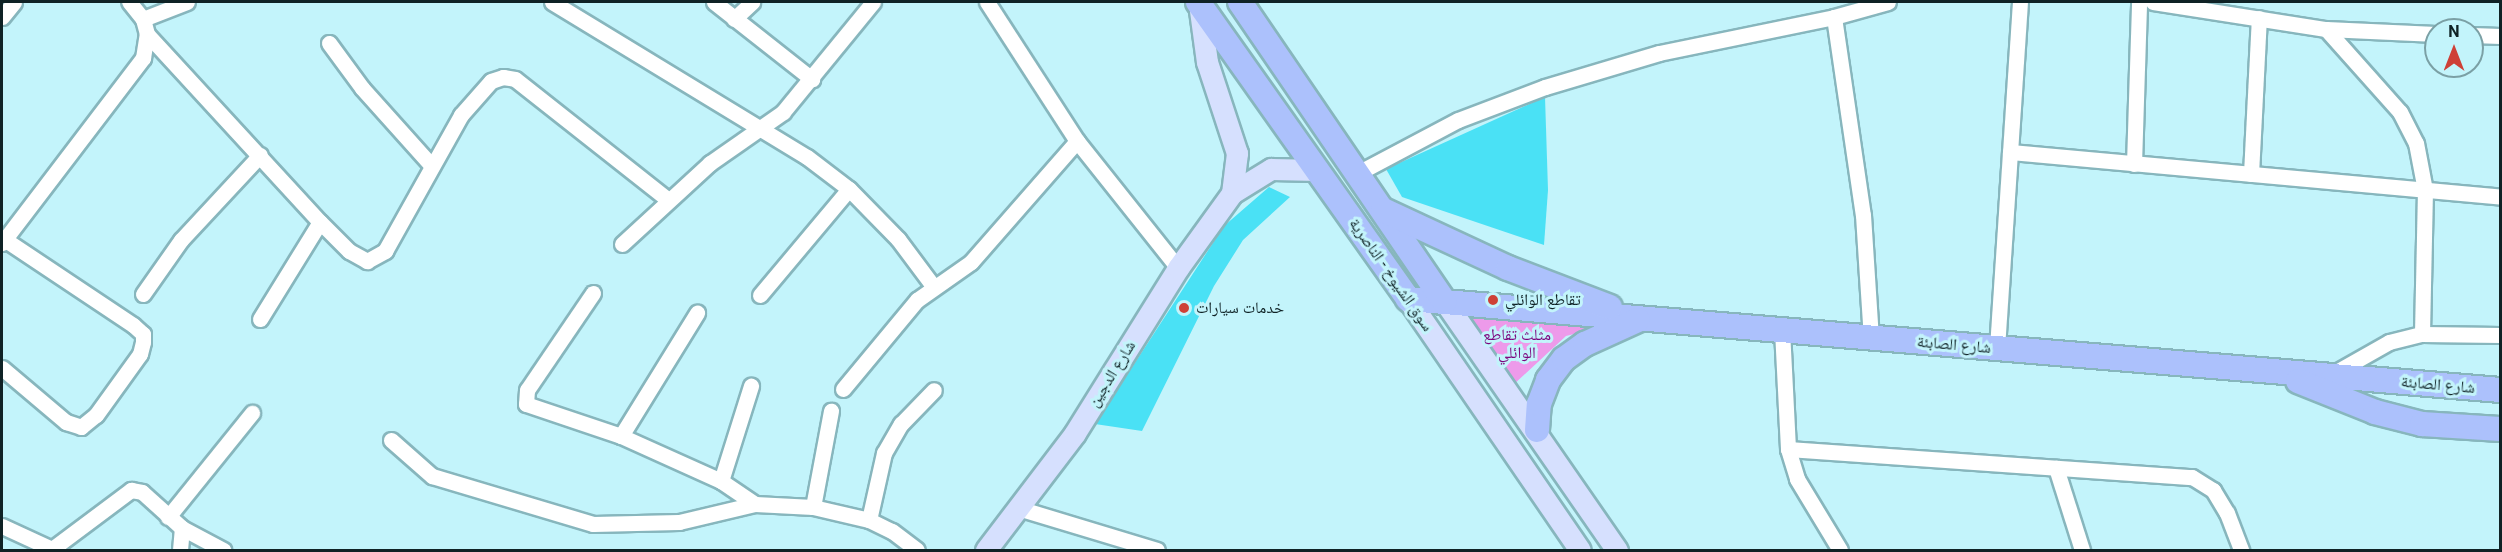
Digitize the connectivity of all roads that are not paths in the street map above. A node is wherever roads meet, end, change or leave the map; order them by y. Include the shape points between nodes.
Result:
1 (14, 2) edge
2 (129, 2) edge
3 (187, 2) edge
4 (552, 2) edge
5 (714, 2) edge
6 (752, 2) edge
7 (873, 2) edge
8 (987, 2) edge
9 (1198, 2) edge
10 (1240, 2) edge
11 (1888, 2) edge
12 (2020, 2) edge
13 (2139, 2) edge
14 (2153, 2) edge
15 (2, 16) edge
16 (1834, 17) junction
17 (2259, 18) junction
18 (734, 19) junction
19 (145, 27) junction
20 (2326, 29) junction
21 (2424, 33) edge
22 (2484, 35) edge
23 (2500, 36) edge
24 (329, 43) dead end
25 (812, 79) junction
26 (763, 128) junction
27 (1077, 141) junction
28 (2010, 152) junction
29 (260, 155) junction
30 (2134, 164) junction
31 (431, 165) junction
32 (1318, 170) junction
33 (1356, 174) junction
34 (2252, 174) junction
35 (849, 189) junction
36 (2425, 190) junction
37 (1232, 193) junction
38 (2500, 197) edge
39 (667, 199) junction
40 (1381, 208) junction
41 (320, 222) junction
42 (3, 241) edge
43 (622, 244) dead end
44 (1178, 268) junction
45 (933, 286) junction
46 (593, 293) dead end
47 (143, 294) dead end
48 (760, 295) dead end
49 (1408, 299) junction
50 (1445, 302) junction
51 (697, 313) dead end
52 (1640, 318) junction
53 (260, 319) dead end
54 (1782, 330) junction
55 (2422, 334) junction
56 (2500, 335) edge
57 (1871, 338) junction
58 (1996, 348) junction
59 (2, 368) edge
60 (2265, 371) junction
61 (2329, 376) junction
62 (752, 386) dead end
63 (843, 389) dead end
64 (934, 390) dead end
65 (2500, 390) edge
66 (831, 411) dead end
67 (252, 413) dead end
68 (2500, 429) edge
69 (1537, 430) junction
70 (621, 436) junction
71 (391, 440) dead end
72 (1788, 450) junction
73 (2056, 468) junction
74 (721, 482) junction
75 (755, 504) junction
76 (813, 507) junction
77 (1018, 508) junction
78 (168, 518) junction
79 (869, 520) junction
80 (2, 526) edge
81 (182, 528) junction
82 (1149, 549) edge
83 (180, 550) edge
84 (223, 550) edge
85 (917, 550) edge
86 (986, 550) edge
87 (1580, 550) edge
88 (1617, 550) edge
89 (1840, 550) edge
90 (2082, 550) edge
91 (2241, 550) edge

1 - 15 street
2 - 19 street
3 - 19 street
4 - 26 street
5 - 18 street
6 - 18 street
7 - 25 street
8 - 27 street
9 - 32 main road, سوق الشيوخ - الناصرية
9 - 37 street via 1208,62 1236,153
10 - 33 main road, سوق الشيوخ - الناصرية
11 - 16 street
12 - 28 street
13 - 30 street
14 - 17 street
16 - 33 street via 1659,53 1545,87 1458,120
16 - 57 street via 1862,204
17 - 20 street
17 - 34 street
18 - 25 street
19 - 29 street
19 - 42 street via 143,58
20 - 21 street
20 - 36 street via 2400,112 2416,143
22 - 23 street
24 - 31 street via 362,88
25 - 26 street
26 - 35 street
26 - 39 street via 710,163
27 - 44 street
27 - 45 street via 970,262
28 - 30 street
28 - 58 street
29 - 41 street
29 - 47 street via 181,240
30 - 34 street
31 - 39 street via 461,116 491,81 503,77 515,79
31 - 41 street via 385,251 376,258 367,261 349,251
32 - 37 street, شارع الدجين via 1271,169
32 - 49 main road, سوق الشيوخ - الناصرية
33 - 40 main road, سوق الشيوخ - الناصرية
34 - 36 street
35 - 45 street via 898,239
35 - 48 street
36 - 38 street
36 - 55 street
37 - 44 street, شارع الدجين
39 - 43 street
40 - 50 main road, سوق الشيوخ - الناصرية
40 - 52 main road via 1508,268
41 - 53 street
42 - 59 street via 133,325 143,334 143,342 140,354 96,416 81,427 66,422
44 - 77 street, شارع الدجين via 1075,433
45 - 63 street
46 - 70 street via 527,390 526,404
49 - 50 main road, شارع الصابئة
49 - 87 street, سوق الشيوخ - الناصرية
50 - 52 main road, شارع الصابئة
50 - 69 street, سوق الشيوخ - الناصرية
51 - 70 street
52 - 54 main road, شارع الصابئة
52 - 69 main road via 1585,344 1564,359 1548,380 1539,404
54 - 57 main road, شارع الصابئة
54 - 72 street
55 - 56 street
55 - 61 street via 2389,342
57 - 58 main road, شارع الصابئة
58 - 60 main road, شارع الصابئة
60 - 61 main road, شارع الصابئة
60 - 68 main road via 2375,412 2422,424
61 - 65 main road, شارع الصابئة
62 - 74 street
64 - 79 street via 901,424 884,453
66 - 76 street
67 - 78 street
69 - 88 street, سوق الشيوخ - الناصرية
70 - 74 street
71 - 75 street via 432,476 593,524 679,522
72 - 73 street
72 - 89 street via 1797,479
73 - 90 street
73 - 91 street via 2192,477 2213,490
74 - 75 street
75 - 76 street
76 - 79 street
77 - 82 street
77 - 86 street, شارع الدجين
78 - 80 street via 142,492 131,490 52,549
78 - 81 street
79 - 85 street
81 - 83 street
81 - 84 street

